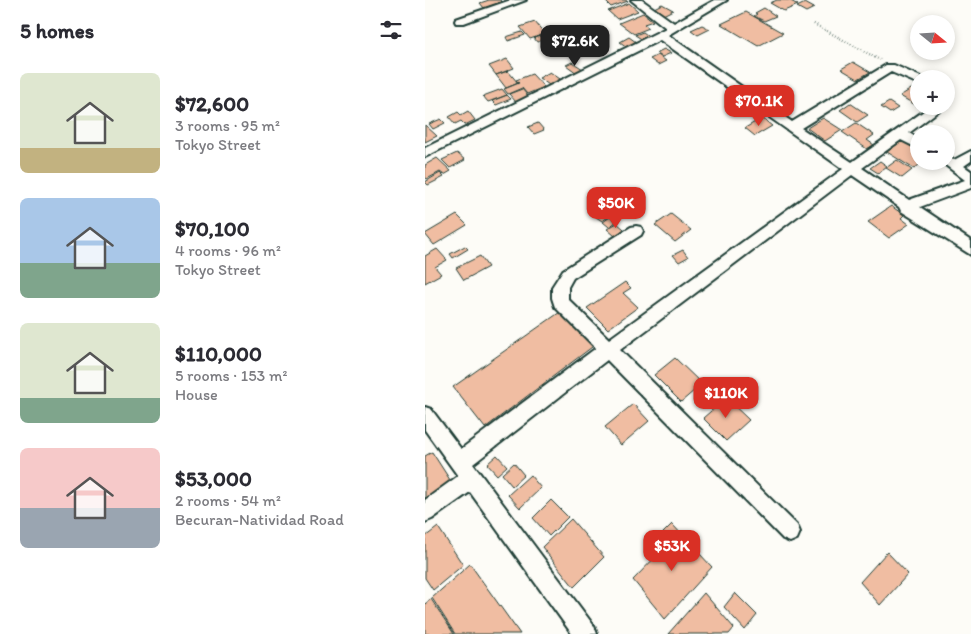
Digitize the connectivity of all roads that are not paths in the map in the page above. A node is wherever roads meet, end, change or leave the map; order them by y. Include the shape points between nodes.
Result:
1 (521, 0) edge
2 (636, 0) edge
3 (722, 0) edge
4 (460, 21) dead end
5 (673, 28) junction
6 (661, 35) junction
7 (890, 67) joint
8 (910, 77) edge
9 (927, 115) edge
10 (792, 128) junction
11 (901, 134) junction
12 (910, 140) edge
13 (425, 154) edge
14 (971, 155) edge
15 (955, 162) edge
16 (955, 167) edge
17 (851, 168) junction
18 (971, 178) edge
19 (971, 183) edge
20 (906, 206) junction
21 (636, 231) dead end
22 (971, 249) edge
23 (607, 348) junction
24 (425, 415) edge
25 (466, 470) junction
26 (425, 512) edge
27 (790, 532) dead end
28 (586, 634) edge

1 - 4 street
2 - 5 street
3 - 5 street
5 - 6 street
6 - 10 street
6 - 13 street
7 - 8 street
7 - 10 street
9 - 11 street
10 - 17 street
11 - 12 street
11 - 17 street
14 - 15 street
16 - 18 street
17 - 20 street
17 - 23 street
19 - 20 street
20 - 22 street
21 - 23 street via 568,274 558,293 561,302
23 - 25 street
23 - 27 street
24 - 25 street
25 - 26 street
25 - 28 street

